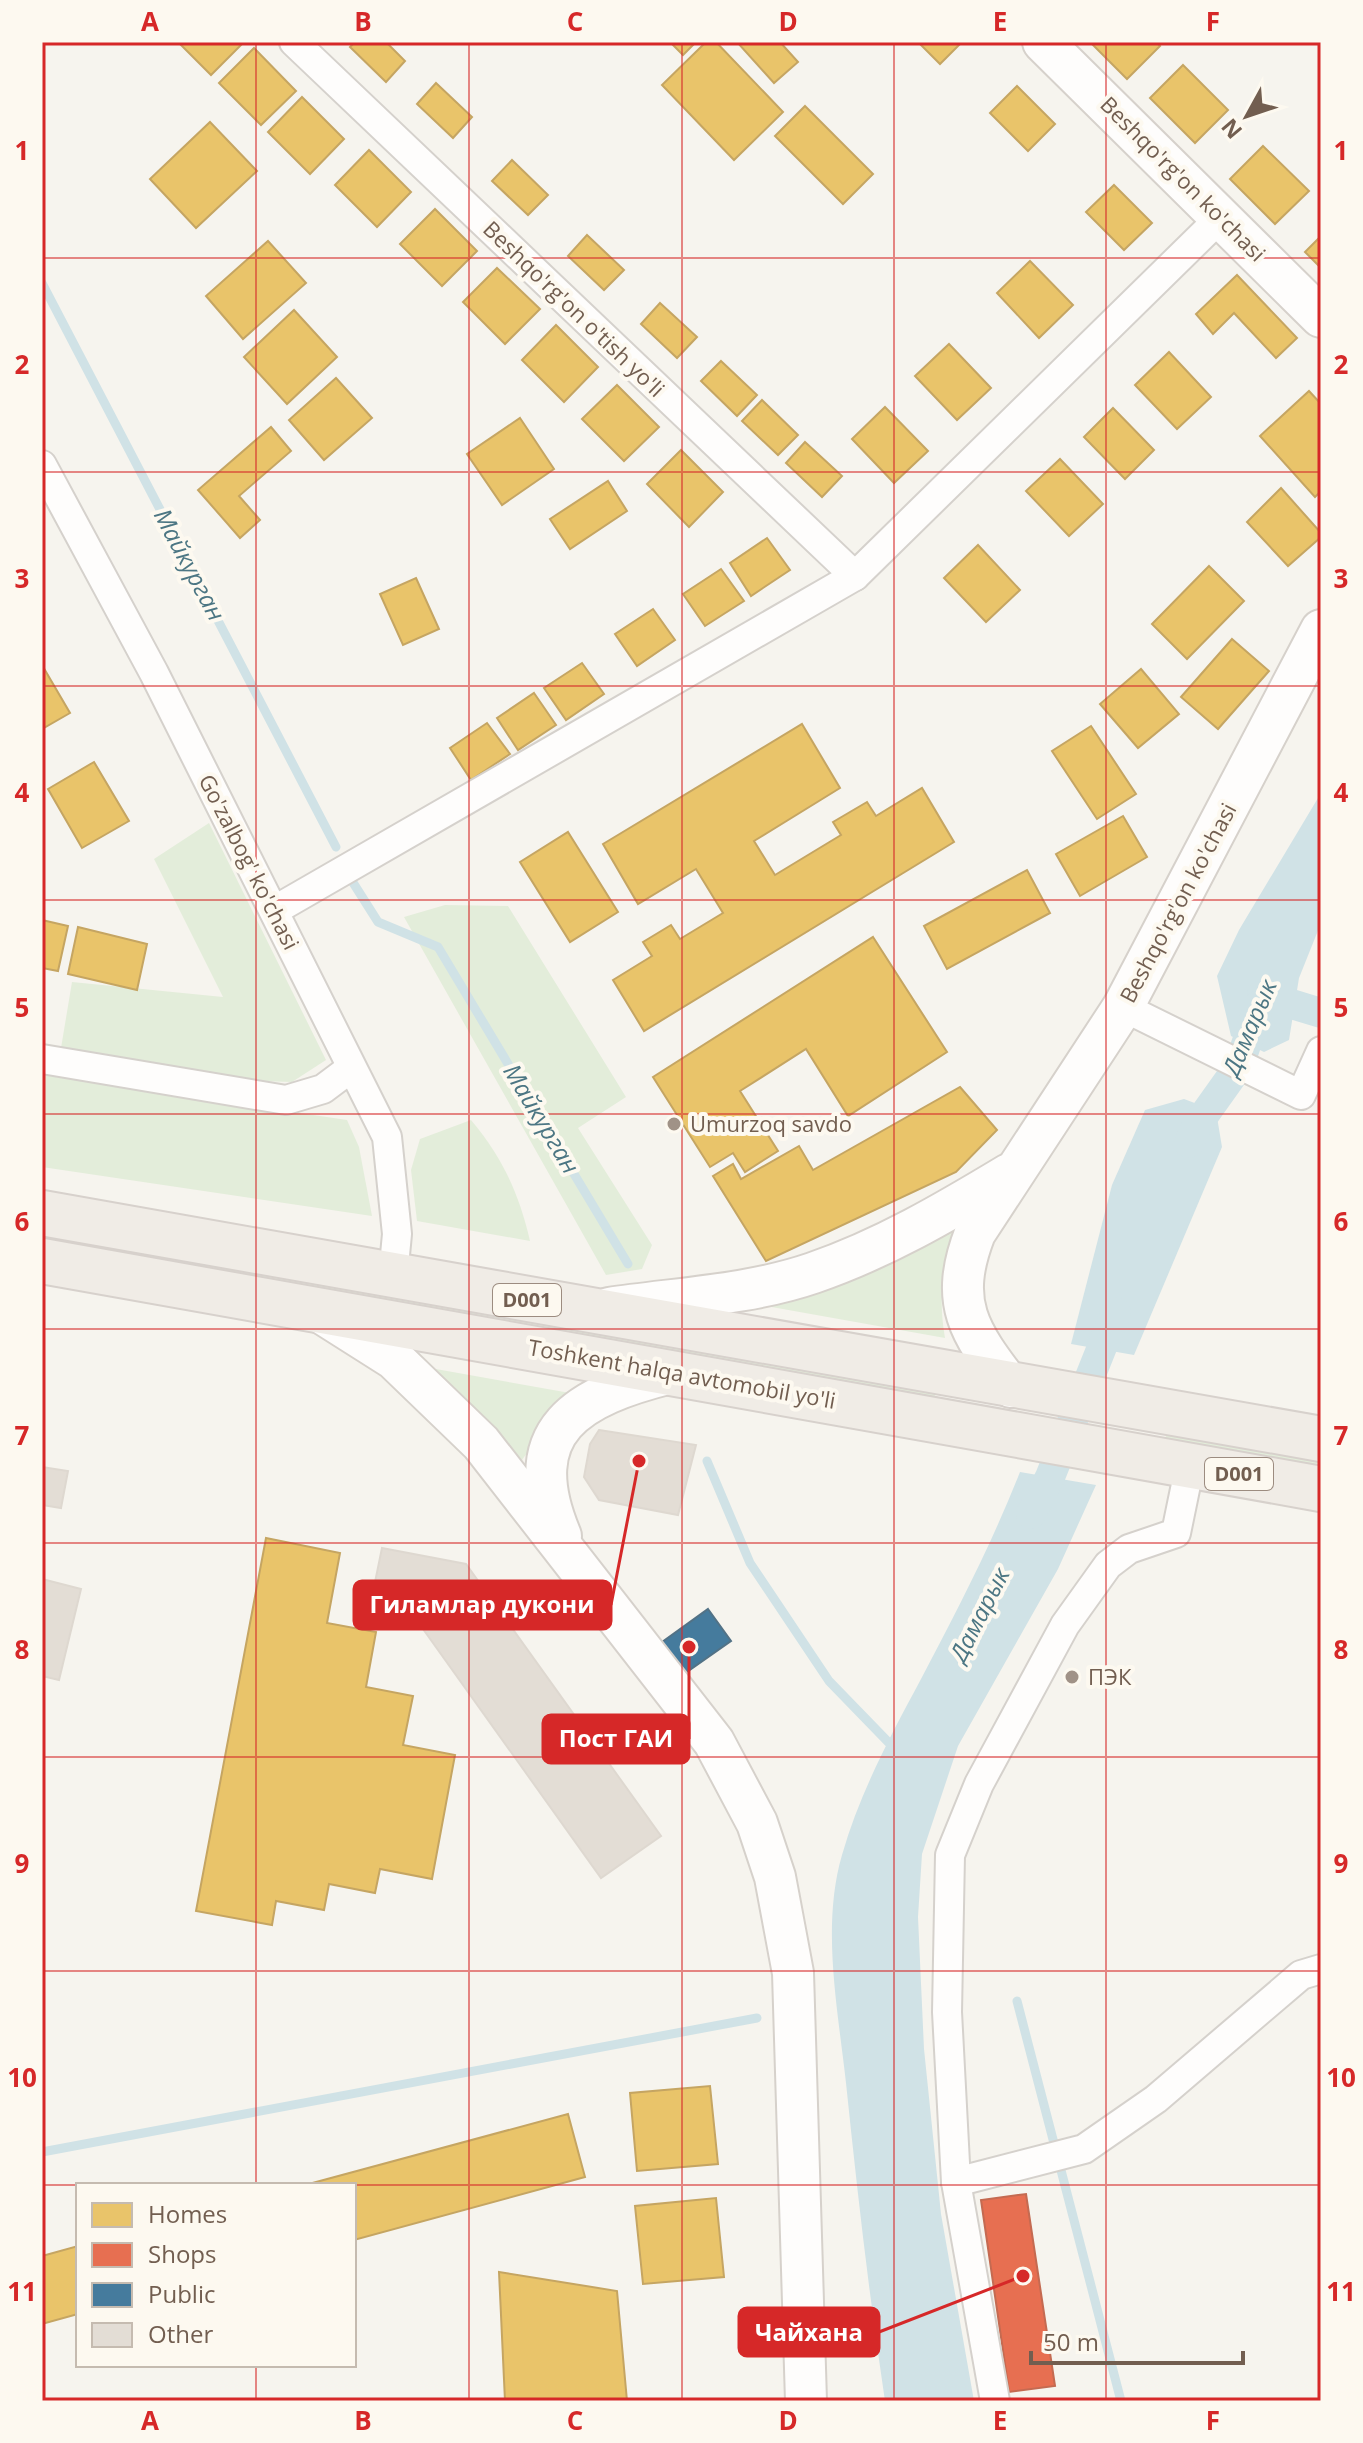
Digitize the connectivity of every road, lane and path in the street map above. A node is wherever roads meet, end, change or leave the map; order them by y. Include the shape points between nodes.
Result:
1 (294, 42) edge
2 (1043, 42) edge
3 (1222, 216) junction
4 (1321, 317) edge
5 (42, 465) edge
6 (855, 576) junction
7 (1321, 630) edge
8 (275, 910) junction
9 (1123, 1007) junction
10 (1321, 1051) edge
11 (42, 1059) edge
12 (351, 1068) junction
13 (1019, 1167) junction
14 (59, 1216) edge
15 (54, 1263) edge
16 (393, 1276) junction
17 (312, 1309) junction
18 (589, 1311) junction
19 (672, 1373) junction
20 (1011, 1387) junction
21 (1321, 1439) edge
22 (1173, 1462) junction
23 (1321, 1489) edge
24 (568, 1550) junction
25 (1321, 1969) edge
26 (956, 2182) junction
27 (806, 2401) edge
28 (995, 2401) edge

1 - 6 street, Beshqo'rg'on o'tish yo'li
2 - 3 main road, Beshqo'rg'on ko'chasi
3 - 4 main road, Beshqo'rg'on ko'chasi
3 - 6 street
5 - 8 street, Go'zalbog' ko'chasi
6 - 8 street
7 - 9 main road, Beshqo'rg'on ko'chasi
8 - 12 street, Go'zalbog' ko'chasi
9 - 10 street via 1301,1095
9 - 13 main road, Beshqo'rg'on ko'chasi
11 - 12 street via 286,1100 323,1089
12 - 16 street, Go'zalbog' ko'chasi via 387,1137 397,1234
13 - 18 main road, Beshqo'rg'on ko'chasi via 938,1218 813,1273
13 - 20 main road, Beshqo'rg'on ko'chasi via 975,1233 963,1266 967,1321
14 - 15 highway
14 - 16 highway, Toshkent halqa avtomobil yo'li / D001
15 - 17 highway, Toshkent halqa avtomobil yo'li / D001
16 - 18 highway, Toshkent halqa avtomobil yo'li / D001
17 - 19 highway, Toshkent halqa avtomobil yo'li / D001
17 - 24 main road via 394,1359 481,1443
18 - 20 highway, Toshkent halqa avtomobil yo'li / D001
19 - 22 highway, Toshkent halqa avtomobil yo'li / D001
19 - 24 main road via 600,1394 555,1435 547,1464 549,1493
20 - 21 highway, Toshkent halqa avtomobil yo'li / D001
22 - 23 highway, Toshkent halqa avtomobil yo'li / D001
22 - 26 street via 1176,1533 1129,1549 1108,1565 1065,1625 979,1784 950,1855 947,2012
24 - 27 main road via 714,1742 757,1823 775,1877 793,1973
25 - 26 street via 1301,1975 1156,2099 1084,2149
26 - 28 street

